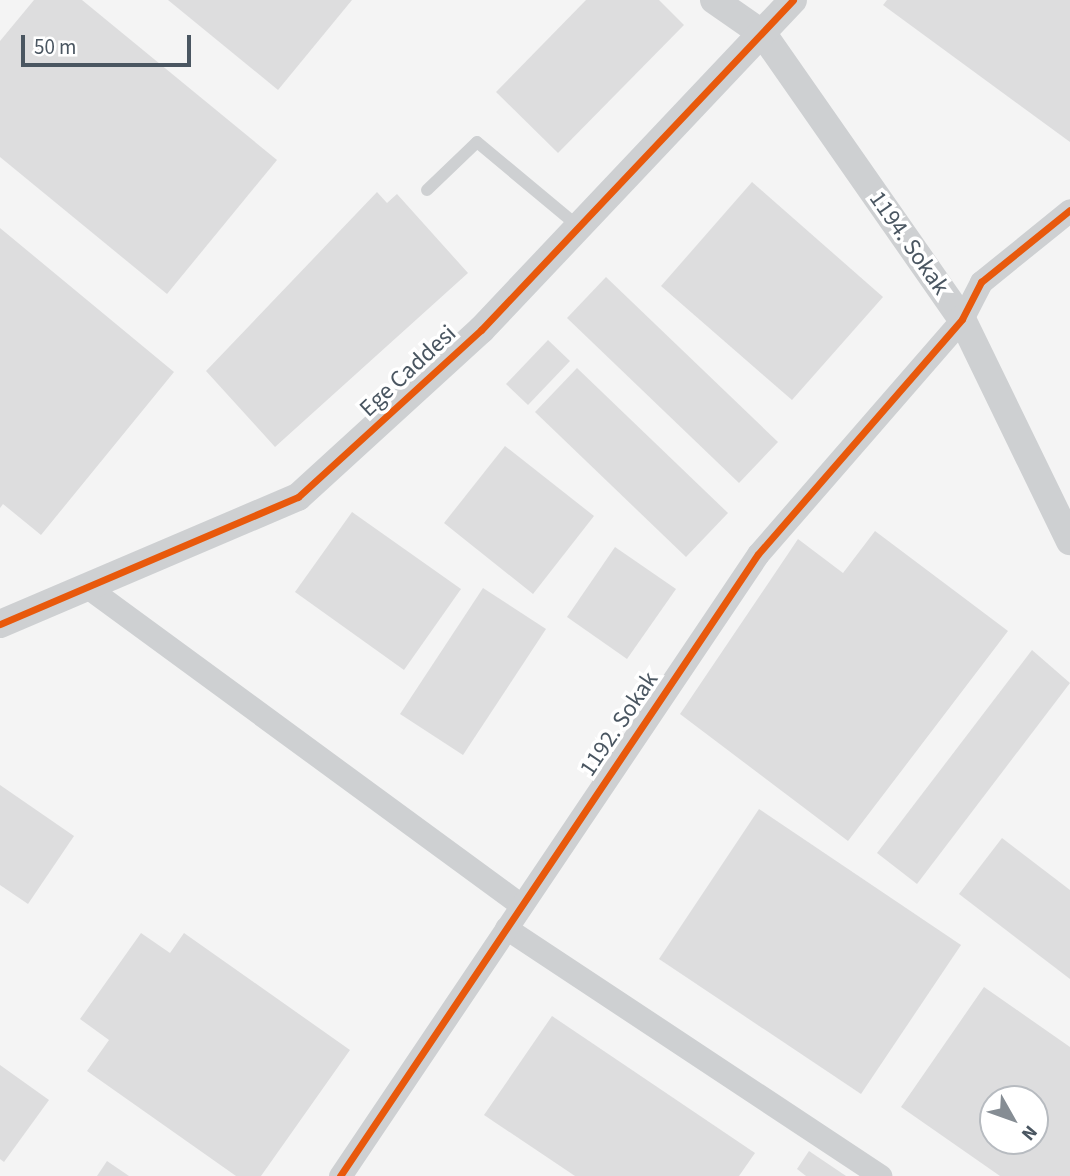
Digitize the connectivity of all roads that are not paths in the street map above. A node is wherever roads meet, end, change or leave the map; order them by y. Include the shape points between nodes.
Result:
1 (714, 0) edge
2 (773, 0) edge
3 (793, 0) edge
4 (763, 34) junction
5 (427, 190) dead end
6 (1070, 210) edge
7 (579, 227) junction
8 (962, 319) junction
9 (1070, 541) edge
10 (90, 589) junction
11 (0, 624) edge
12 (521, 905) junction
13 (506, 928) junction
14 (340, 1176) edge
15 (880, 1176) edge

1 - 4 street
2 - 4 street
3 - 4 street, Ege Caddesi
4 - 7 street, Ege Caddesi
4 - 8 street, 1194. Sokak
5 - 7 lane via 477,142
6 - 8 street, 1192. Sokak via 981,282
7 - 10 street, Ege Caddesi via 481,330 298,497
8 - 9 street, 1194. Sokak
8 - 12 street, 1192. Sokak via 758,554
10 - 11 street, Ege Caddesi
10 - 12 street
12 - 13 street, 1192. Sokak
13 - 14 street, 1192. Sokak
13 - 15 street

